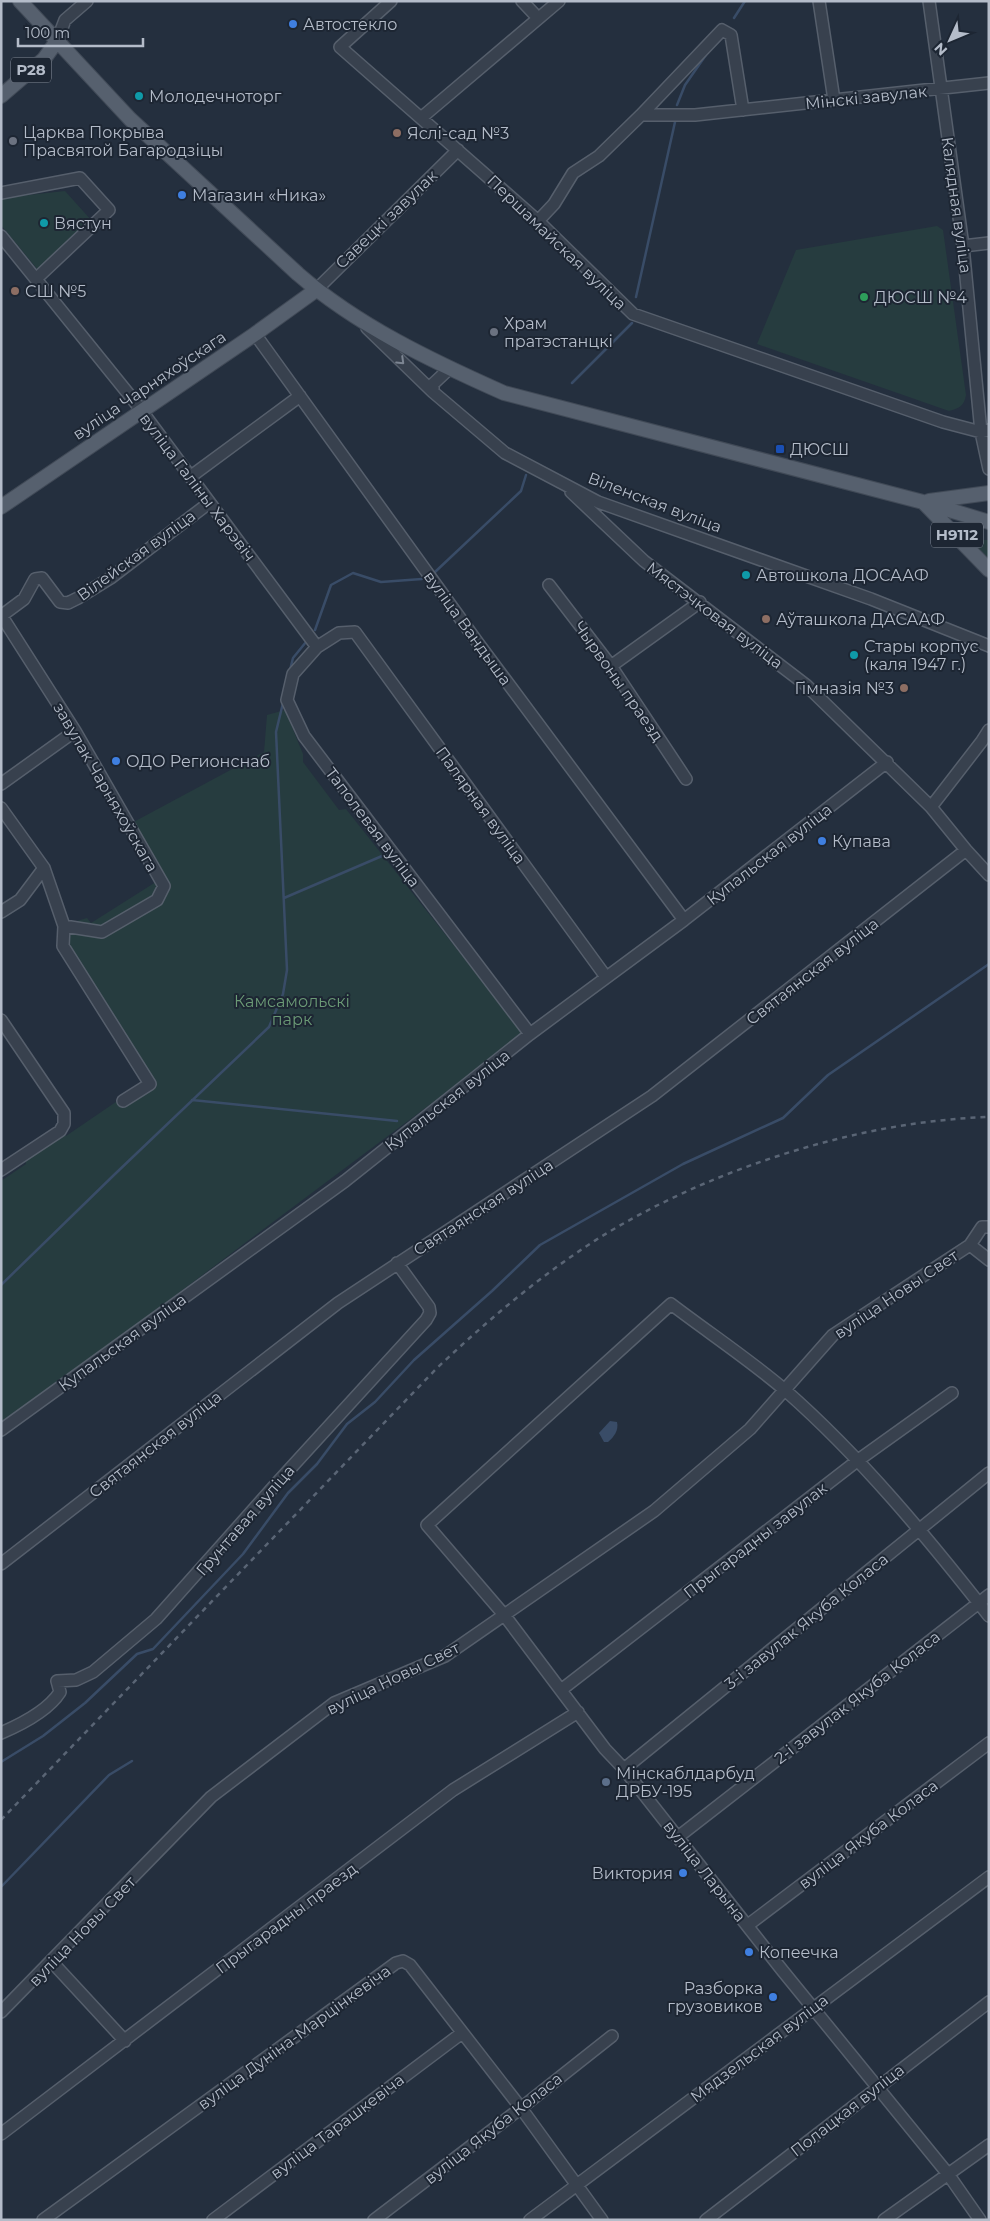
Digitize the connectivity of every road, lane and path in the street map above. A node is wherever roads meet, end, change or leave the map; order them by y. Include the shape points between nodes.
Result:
1 (20, 1) edge
2 (87, 1) edge
3 (391, 1) edge
4 (522, 1) edge
5 (559, 1) edge
6 (819, 1) edge
7 (930, 1) edge
8 (538, 18) junction
9 (57, 41) junction
10 (989, 83) edge
11 (941, 90) junction
12 (1, 96) edge
13 (834, 100) junction
14 (743, 110) junction
15 (641, 115) junction
16 (421, 118) junction
17 (458, 150) junction
18 (1, 193) edge
19 (538, 221) junction
20 (1, 236) edge
21 (989, 243) edge
22 (964, 246) junction
23 (37, 278) junction
24 (316, 290) junction
25 (353, 315) junction
26 (254, 334) junction
27 (449, 368) junction
28 (433, 392) junction
29 (300, 396) junction
30 (141, 410) junction
31 (985, 431) edge
32 (989, 469) edge
33 (190, 477) junction
34 (564, 486) junction
35 (989, 493) edge
36 (598, 502) junction
37 (923, 502) junction
38 (209, 503) junction
39 (1, 508) edge
40 (591, 512) junction
41 (989, 522) edge
42 (989, 570) edge
43 (549, 585) dead end
44 (700, 602) junction
45 (1, 615) edge
46 (355, 632) joint
47 (989, 646) edge
48 (317, 647) junction
49 (612, 666) junction
50 (989, 730) edge
51 (75, 731) junction
52 (887, 762) junction
53 (686, 779) dead end
54 (1, 784) edge
55 (931, 807) junction
56 (1, 808) edge
57 (966, 850) junction
58 (44, 868) junction
59 (989, 875) edge
60 (1, 912) edge
61 (684, 920) junction
62 (64, 926) junction
63 (606, 977) junction
64 (1, 1020) edge
65 (530, 1034) junction
66 (123, 1101) dead end
67 (1, 1170) edge
68 (989, 1227) edge
69 (970, 1245) junction
70 (989, 1260) edge
71 (397, 1263) junction
72 (785, 1391) junction
73 (952, 1393) dead end
74 (1, 1430) edge
75 (857, 1461) junction
76 (989, 1473) edge
77 (919, 1531) junction
78 (1, 1564) edge
79 (989, 1595) edge
80 (978, 1603) junction
81 (505, 1616) junction
82 (989, 1616) edge
83 (561, 1690) junction
84 (578, 1712) junction
85 (1, 1733) edge
86 (989, 1743) edge
87 (624, 1769) junction
88 (678, 1837) junction
89 (989, 1877) edge
90 (748, 1925) junction
91 (52, 1962) junction
92 (989, 2002) edge
93 (813, 2008) junction
94 (1, 2012) edge
95 (462, 2033) junction
96 (612, 2036) dead end
97 (125, 2041) junction
98 (876, 2087) junction
99 (521, 2108) junction
100 (1, 2134) edge
101 (989, 2146) edge
102 (948, 2174) junction
103 (576, 2184) junction
104 (43, 2220) edge
105 (213, 2220) edge
106 (374, 2220) edge
107 (530, 2220) edge
108 (602, 2220) edge
109 (706, 2220) edge
110 (884, 2220) edge
111 (980, 2220) edge

1 - 9 main road, Р28
2 - 9 street via 65,20
3 - 16 street, Першамайская вуліца via 340,47
4 - 8 street
5 - 8 street
6 - 13 street
7 - 11 street, Калядная вуліца
8 - 16 street
9 - 12 main road, Р28 via 44,59
9 - 24 main road, Віленская вуліца via 130,119
10 - 11 street, Мінскі завулак
11 - 13 street, Мінскі завулак
11 - 22 street, Калядная вуліца
13 - 14 street, Мінскі завулак
14 - 15 street, Мінскі завулак via 695,116
14 - 15 street via 731,35 722,30
15 - 19 street via 599,156 573,173 554,204
16 - 17 street, Першамайская вуліца
17 - 19 street, Першамайская вуліца
17 - 24 street, Савецкі завулак
18 - 23 street via 80,178 109,210
19 - 31 street, Першамайская вуліца via 632,314 943,422
20 - 23 street, вуліца Галіны Харэвіч
21 - 22 street
22 - 31 street, Калядная вуліца
23 - 30 street, вуліца Галіны Харэвіч
24 - 25 main road, Віленская вуліца
24 - 26 main road, вуліца Чарняхоўскага
25 - 27 main road, Віленская вуліца
25 -> 28 street, Віленская вуліца
26 - 29 street, вуліца Вандыша
26 - 30 main road, вуліца Чарняхоўскага
27 - 28 street via 433,384
27 - 37 main road, Віленская вуліца via 504,393
28 - 34 street, Віленская вуліца via 505,453
29 - 33 street
29 - 61 street, вуліца Вандыша
30 - 33 street, вуліца Галіны Харэвіч
30 - 39 main road, вуліца Чарняхоўскага
31 - 32 street, Калядная вуліца
33 - 38 street, вуліца Галіны Харэвіч
34 - 36 street, Віленская вуліца
34 - 40 street, Мястэчковая вуліца
35 - 37 main road
36 - 40 street via 592,506
36 - 47 street, Віленская вуліца via 872,599
37 - 41 main road, Віленская вуліца
37 - 42 main road, Н9112
38 - 45 street, Вілейская вуліца via 112,577 78,598 68,603 60,602 42,578 35,579 24,598
38 - 48 street, вуліца Галіны Харэвіч
40 - 44 street, Мястэчковая вуліца via 644,561
43 - 49 street, Чырвоны праезд
44 - 49 street
44 - 52 street, Мястэчковая вуліца via 806,685
45 - 51 street, завулак Чарняхоўскага
46 - 48 street, Таполевая вуліца via 339,633
46 - 63 street, Палярная вуліца
48 - 65 street, Таполевая вуліца via 293,674 287,700 304,736
49 - 53 street, Чырвоны праезд
50 - 55 street
51 - 54 street
51 - 62 street, завулак Чарняхоўскага via 164,886 156,900 102,932
52 - 55 street, Мястэчковая вуліца
52 - 61 street, Купальская вуліца
55 - 57 street, Мястэчковая вуліца
56 - 58 street
57 - 59 street, Мястэчковая вуліца
57 - 71 street, Святаянская вуліца via 652,1096
58 - 60 street via 20,900
58 - 62 street
61 - 63 street, Купальская вуліца
62 - 66 street via 63,946 150,1084
63 - 65 street, Купальская вуліца
64 - 67 street via 64,1113 60,1131
65 - 74 street, Купальская вуліца via 345,1181
68 - 69 street, вуліца Новы Свет via 982,1227
69 - 70 street, вуліца Новы Свет
69 - 72 street, вуліца Новы Свет via 833,1334
71 - 78 street, Святаянская вуліца via 338,1303
71 - 85 street, Грунтавая вуліца via 429,1307 430,1314 426,1320 156,1619 93,1672 76,1680 57,1681 60,1692 56,1697 32,1717
72 - 75 street
72 - 81 street, вуліца Новы Свет via 750,1429 654,1511
72 - 81 street, вуліца Ларына via 671,1304 427,1525
73 - 75 street, Прыгарадны завулак
75 - 77 street
75 - 83 street, Прыгарадны завулак
76 - 77 street, 3-і завулак Якуба Коласа
77 - 80 street
77 - 87 street, 3-і завулак Якуба Коласа
79 - 80 street, 2-і завулак Якуба Коласа
80 - 82 street
80 - 88 street, 2-і завулак Якуба Коласа
81 - 83 street, вуліца Ларына
81 - 91 street, вуліца Новы Свет via 445,1656 334,1703 212,1797
83 - 84 street, вуліца Ларына
84 - 87 street, вуліца Ларына
84 - 97 street, Прыгарадны праезд via 453,1790
86 - 90 street, вуліца Якуба Коласа
87 - 88 street, вуліца Ларына
88 - 90 street, вуліца Ларына
89 - 93 street, Мядзельская вуліца
90 - 93 street, вуліца Ларына
91 - 94 street, вуліца Новы Свет
91 - 97 street
92 - 98 street, Полацкая вуліца
93 - 98 street, вуліца Ларына
93 - 103 street, Мядзельская вуліца
95 - 99 street, вуліца Дуніна-Марцінкевіча
95 - 104 street, вуліца Дуніна-Марцінкевіча via 410,1965 403,1961 396,1963
95 - 105 street, вуліца Тарашкевіча
96 - 99 street, вуліца Якуба Коласа
97 - 100 street, Прыгарадны праезд
98 - 102 street, вуліца Ларына
98 - 109 street, Полацкая вуліца
99 - 103 street, вуліца Дуніна-Марцінкевіча
99 - 106 street, вуліца Якуба Коласа
101 - 102 street
102 - 110 street
102 - 111 street, вуліца Ларына
103 - 107 street, Мядзельская вуліца
103 - 108 street, вуліца Дуніна-Марцінкевіча

